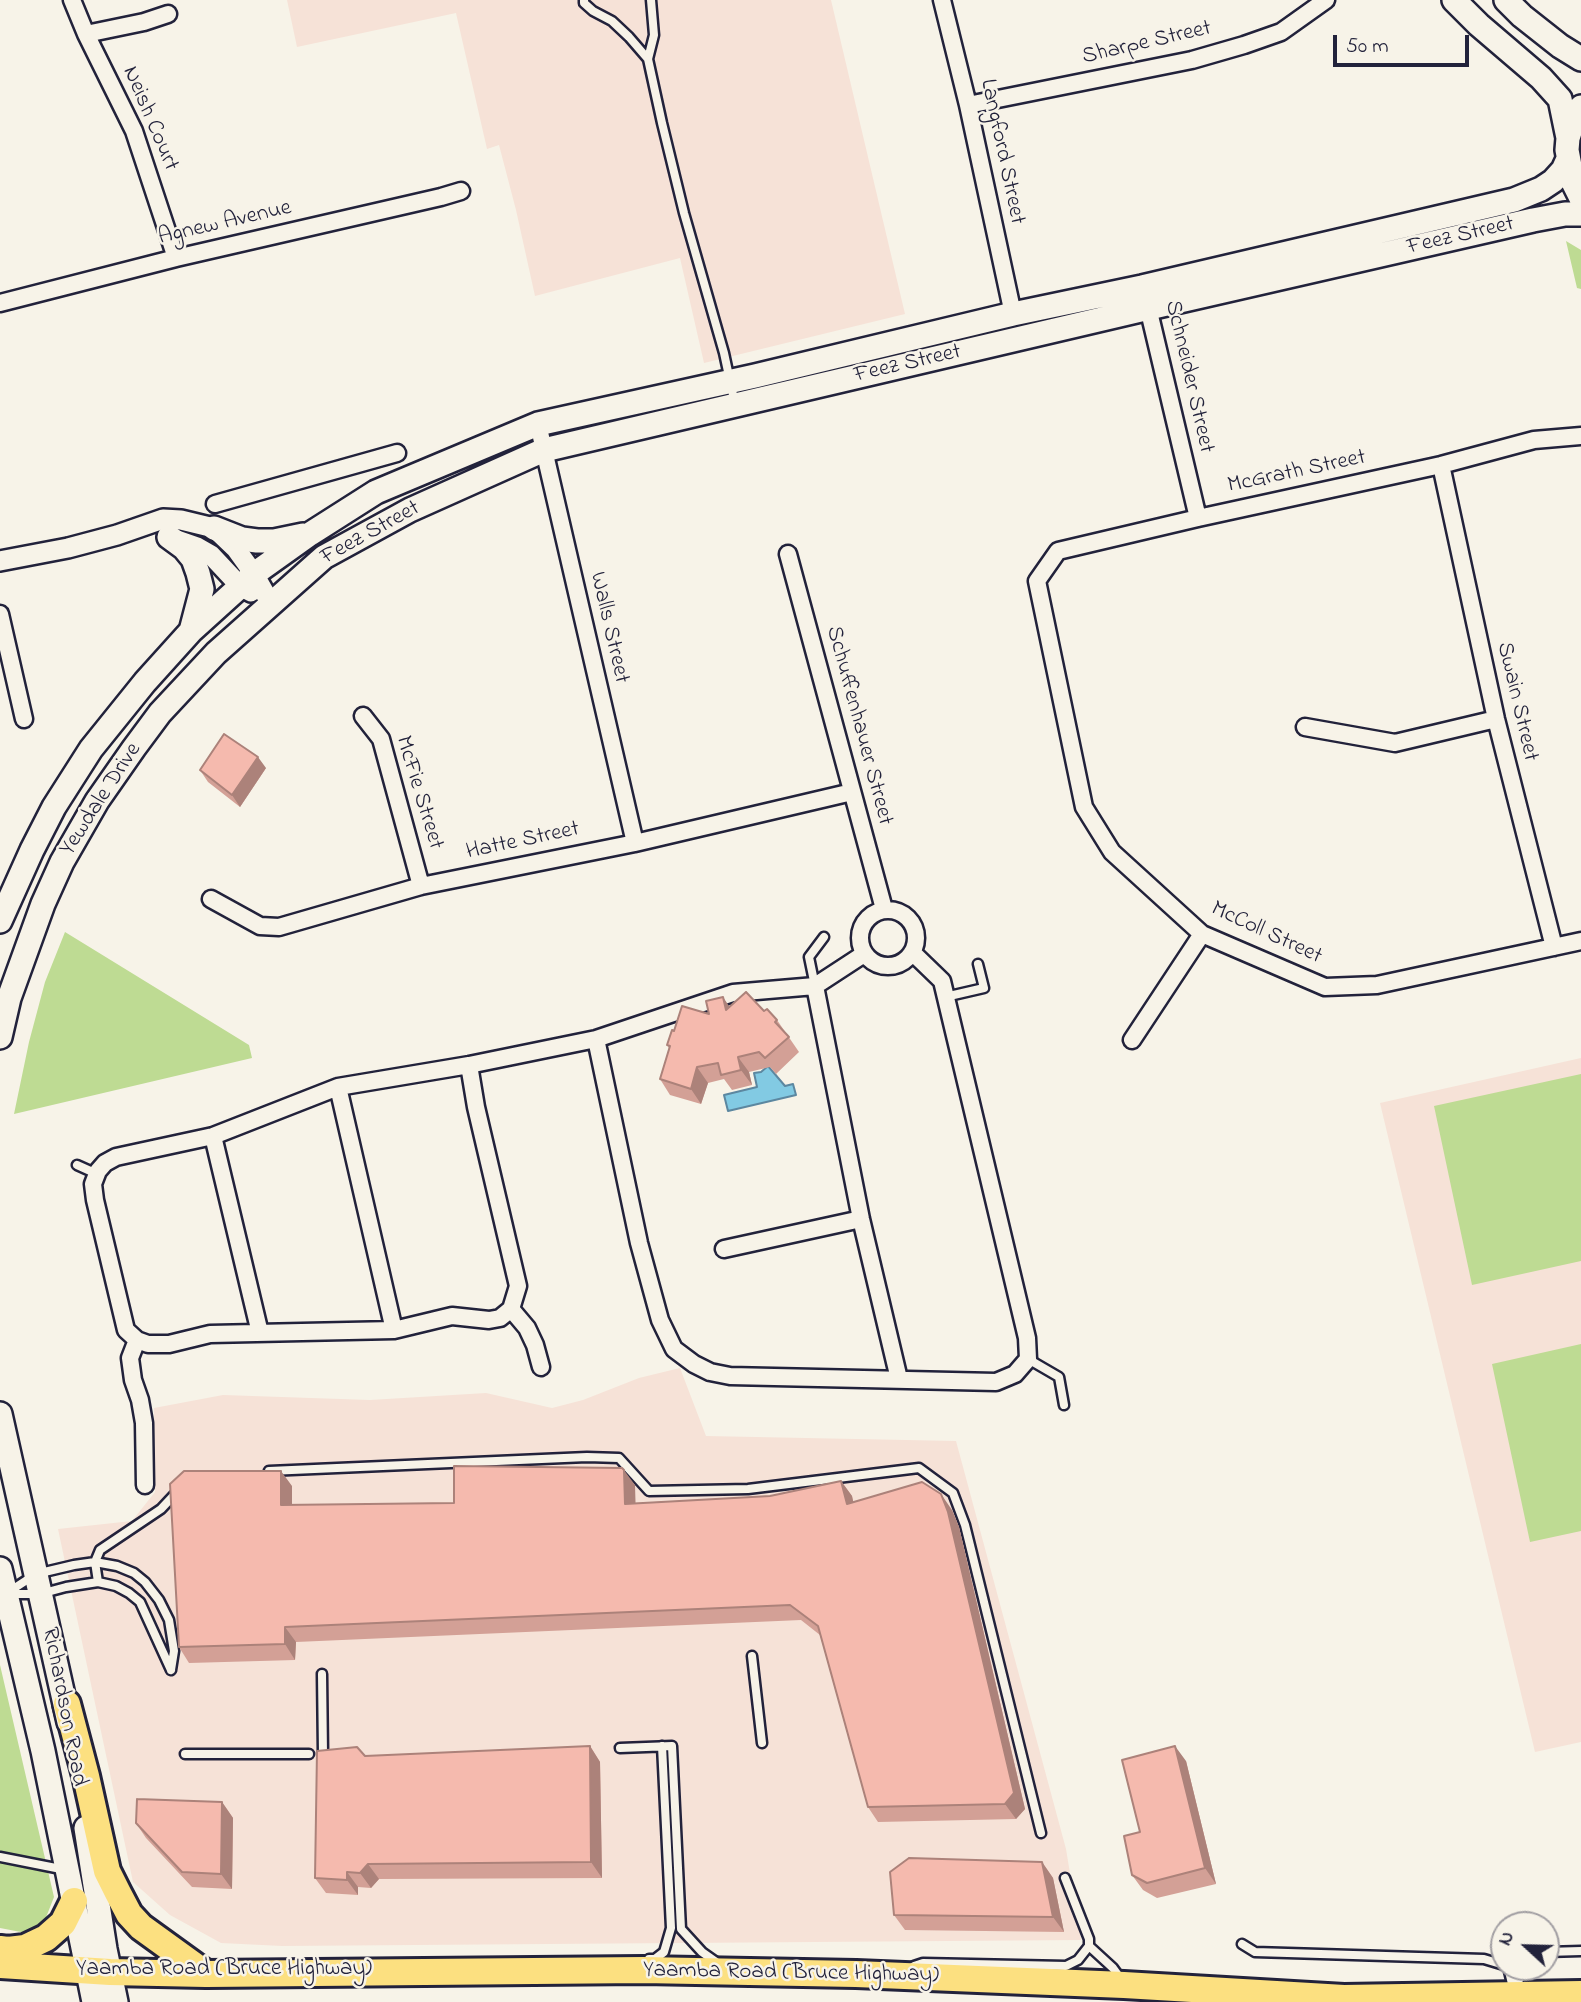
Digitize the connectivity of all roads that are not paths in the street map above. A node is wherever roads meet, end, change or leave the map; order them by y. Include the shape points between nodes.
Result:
1 (72, 0) edge
2 (584, 0) edge
3 (650, 0) edge
4 (942, 0) edge
5 (1326, 0) edge
6 (1454, 0) edge
7 (1506, 0) edge
8 (168, 14) dead end
9 (86, 34) junction
10 (648, 58) junction
11 (1581, 59) edge
12 (968, 105) junction
13 (1581, 107) edge
14 (1568, 149) junction
15 (461, 191) dead end
16 (1581, 198) edge
17 (1581, 214) edge
18 (176, 258) junction
19 (1145, 298) junction
20 (0, 303) edge
21 (1013, 314) junction
22 (731, 381) junction
23 (736, 406) junction
24 (538, 424) junction
25 (1581, 436) edge
26 (544, 450) junction
27 (397, 453) dead end
28 (367, 461) junction
29 (1441, 465) junction
30 (380, 490) junction
31 (215, 504) dead end
32 (1198, 518) junction
33 (214, 528) junction
34 (310, 534) junction
35 (117, 535) junction
36 (169, 537) junction
37 (789, 554) dead end
38 (0, 561) edge
39 (247, 580) junction
40 (1037, 581) joint
41 (271, 604) junction
42 (0, 614) edge
43 (191, 631) junction
44 (363, 716) dead end
45 (24, 719) dead end
46 (1496, 719) junction
47 (1305, 727) dead end
48 (852, 792) junction
49 (635, 843) junction
50 (421, 886) junction
51 (211, 899) dead end
52 (884, 909) junction
53 (0, 921) edge
54 (1202, 934) junction
55 (824, 937) dead end
56 (1581, 941) edge
57 (1554, 947) junction
58 (912, 953) junction
59 (864, 954) junction
60 (978, 964) dead end
61 (815, 986) junction
62 (945, 997) junction
63 (0, 1037) edge
64 (596, 1039) junction
65 (1132, 1040) dead end
66 (469, 1065) junction
67 (338, 1087) junction
68 (214, 1136) junction
69 (77, 1165) dead end
70 (97, 1174) junction
71 (861, 1219) junction
72 (724, 1249) dead end
73 (511, 1309) junction
74 (394, 1330) junction
75 (260, 1333) junction
76 (137, 1340) junction
77 (1028, 1359) junction
78 (541, 1367) dead end
79 (899, 1379) junction
80 (1064, 1405) dead end
81 (0, 1414) edge
82 (265, 1471) edge
83 (187, 1482) edge
84 (145, 1485) dead end
85 (95, 1562) junction
86 (0, 1569) edge
87 (98, 1582) junction
88 (38, 1584) junction
89 (6, 1594) junction
90 (752, 1656) dead end
91 (322, 1674) dead end
92 (66, 1704) junction
93 (762, 1743) dead end
94 (662, 1746) junction
95 (620, 1748) dead end
96 (185, 1754) dead end
97 (309, 1754) dead end
98 (323, 1754) edge
99 (1041, 1833) dead end
100 (0, 1857) edge
101 (68, 1870) junction
102 (1065, 1878) dead end
103 (74, 1901) junction
104 (1242, 1944) dead end
105 (1089, 1947) junction
106 (0, 1949) edge
107 (1581, 1951) edge
108 (1560, 1952) edge
109 (638, 1960) dead end
110 (606, 1961) dead end
111 (1490, 1961) edge
112 (0, 1965) edge
113 (454, 1970) junction
114 (98, 1971) junction
115 (730, 1972) junction
116 (206, 1973) junction
117 (884, 1975) junction
118 (1510, 1981) edge
119 (1519, 1981) edge
120 (1124, 1985) junction
121 (1581, 1994) edge
122 (1514, 1998) edge
123 (94, 2002) edge
124 (116, 2002) edge

1 - 9 street, Neish Court
2 - 10 lane
3 - 10 lane via 654,35
4 - 12 street, Langford Street
5 - 12 street, Sharpe Street via 1281,32 1192,60
6 - 14 main road via 1560,99
7 - 11 main road
8 - 9 street
9 - 18 street, Neish Court via 134,131
10 - 22 lane via 681,201
12 - 21 street, Langford Street
13 - 14 main road, Feez Street
14 - 16 main road via 1573,182
14 - 19 main road, Feez Street via 1563,170 1553,181 1514,200
15 - 18 street, Agnew Avenue
17 - 19 main road, Feez Street
18 - 20 street, Agnew Avenue
19 - 21 main road, Feez Street
19 - 23 main road, Feez Street
19 - 32 street, Schneider Street
21 - 22 main road, Feez Street
22 - 23 lane
22 - 24 main road, Feez Street
23 - 26 main road, Feez Street
24 - 26 street, Walls Street
24 - 30 main road, Feez Street
25 - 29 street, McGrath Street via 1534,440
26 - 41 main road, Feez Street via 410,510 324,557
26 - 49 street, Walls Street
27 - 28 street
28 - 30 street, Feez Street
28 - 31 street
29 - 32 street, McGrath Street
29 - 46 street, Swain Street
30 - 34 main road, Feez Street
32 - 40 street, McGrath Street via 1058,551
33 - 34 main road via 257,541
33 - 35 street via 163,519
33 - 39 street via 236,549
34 - 39 main road, Feez Street
35 - 36 street
35 - 38 street
36 - 39 street via 197,547
36 - 43 main road via 193,559 202,589
37 - 48 street, Schuffenhauer Street
39 - 41 street
39 - 43 main road, Yewdale Drive
40 - 54 street, McColl Street via 1084,807 1112,852
41 - 63 main road, Yewdale Drive via 216,653 160,713 97,802 43,904
42 - 45 street
43 - 53 main road, Yewdale Drive via 91,749 54,807
44 - 50 street, McFie Street via 381,739
46 - 47 street via 1395,743
46 - 57 street, Swain Street
48 - 49 street, Hatte Street
48 - 52 street, Schuffenhauer Street
49 - 50 street, Hatte Street
50 - 51 street, Hatte Street via 279,927 260,926
52 - 58 street via 909,918 916,935
52 - 59 street via 862,926 859,935
54 - 57 street, McColl Street via 1325,987 1377,985
54 - 65 street
55 - 61 lane via 809,957
56 - 57 street, McColl Street
58 - 59 street via 889,966
58 - 62 street via 942,981
59 - 61 street
60 - 62 lane via 984,988
61 - 64 street via 733,993
61 - 71 street
62 - 77 street via 1027,1338
64 - 66 street
64 - 79 street via 639,1243 660,1320 674,1349 710,1372 730,1376
66 - 67 street
66 - 73 street via 518,1286
67 - 68 street
67 - 74 street
68 - 70 street via 116,1157
68 - 75 street
69 - 70 lane
70 - 76 street via 95,1200 125,1331
71 - 72 street
71 - 79 street
73 - 74 street via 489,1320 452,1316
73 - 78 street via 527,1328
74 - 75 street
75 - 76 street via 210,1334 169,1344
76 - 84 street via 130,1358 144,1423
77 - 79 street via 1015,1374 996,1382
77 - 80 lane via 1059,1377
81 - 88 main road, Richardson Road
82 - 99 lane via 619,1458 649,1491 748,1489 919,1468 953,1493 965,1525
83 - 85 lane via 160,1509 100,1550
85 - 87 lane
85 - 87 lane via 134,1573 159,1600 169,1620 172,1670 141,1602 116,1586
85 - 88 lane via 57,1569
86 - 89 main road, Richardson Road
87 - 88 lane via 66,1587
88 - 89 lane
88 - 89 lane
88 - 92 main road, Richardson Road
89 - 101 main road, Richardson Road
90 - 93 lane
91 - 98 lane
92 - 114 main road, Richardson Road
92 - 116 highway via 107,1871 118,1893 141,1927
94 - 95 lane
94 - 109 lane via 671,1927 664,1952 655,1959
94 - 115 lane via 672,1746 681,1929
96 - 97 lane
100 - 101 lane
101 - 103 main road, Richardson Road
102 - 105 lane
103 - 106 highway via 63,1923 46,1938 24,1948
103 - 114 main road, Richardson Road
104 - 111 lane via 1255,1952
105 - 117 lane via 1066,1966 923,1963
105 - 120 lane via 1114,1968
107 - 108 lane
110 - 113 lane via 492,1964
112 - 114 highway, Yaamba Road (Bruce Highway)
113 - 115 highway, Yaamba Road (Bruce Highway)
113 - 116 highway, Yaamba Road (Bruce Highway)
114 - 116 highway, Yaamba Road (Bruce Highway)
114 - 123 main road, Richardson Road
114 - 124 main road, Richardson Road
115 - 117 highway, Yaamba Road (Bruce Highway)
117 - 120 highway, Yaamba Road (Bruce Highway)
118 - 122 lane
119 - 122 lane
120 - 122 highway, Yaamba Road (Bruce Highway) via 1344,1998
121 - 122 highway, Yaamba Road (Bruce Highway)

